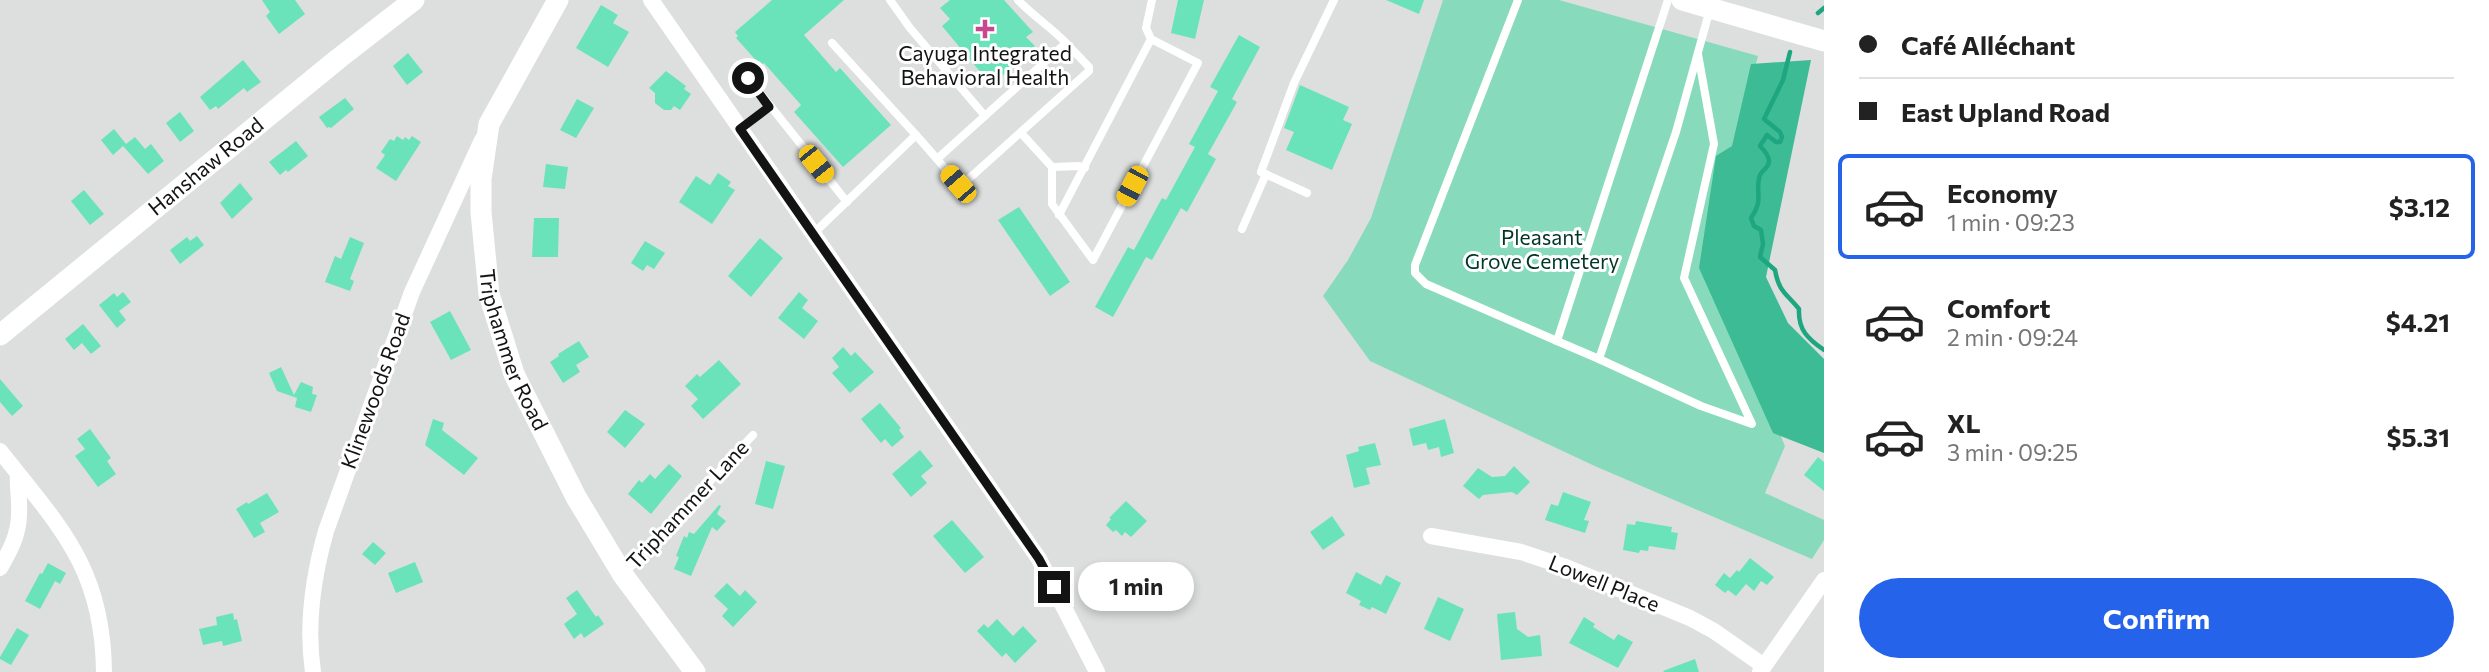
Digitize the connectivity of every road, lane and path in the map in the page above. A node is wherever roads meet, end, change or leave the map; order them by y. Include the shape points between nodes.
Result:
1 (414, 0) edge
2 (558, 0) edge
3 (650, 0) edge
4 (890, 0) edge
5 (1018, 0) edge
6 (1152, 0) edge
7 (1334, 0) edge
8 (1518, 0) edge
9 (1668, 0) edge
10 (1682, 0) edge
11 (1711, 8) junction
12 (1151, 38) junction
13 (1824, 41) edge
14 (832, 43) dead end
15 (1066, 43) junction
16 (1698, 54) junction
17 (748, 78) dead end
18 (769, 107) junction
19 (985, 116) junction
20 (489, 124) junction
21 (740, 129) junction
22 (1021, 134) junction
23 (915, 135) junction
24 (936, 159) junction
25 (1052, 167) junction
26 (1085, 169) junction
27 (1266, 174) junction
28 (1307, 193) dead end
29 (847, 202) junction
30 (1059, 215) junction
31 (1242, 229) dead end
32 (814, 233) junction
33 (0, 335) edge
34 (1557, 341) junction
35 (1599, 359) junction
36 (753, 435) dead end
37 (0, 451) edge
38 (18, 474) junction
39 (1431, 536) dead end
40 (0, 568) edge
41 (623, 575) junction
42 (1824, 580) edge
43 (1762, 669) edge
44 (104, 672) edge
45 (313, 672) edge
46 (695, 672) edge
47 (1097, 672) edge

1 - 33 street, Hanshaw Road
2 - 20 street, Triphammer Road
3 - 21 street
4 - 19 lane
5 - 15 lane
6 - 12 lane via 1146,29
7 - 27 lane via 1294,83 1261,172
8 - 34 lane via 1415,273 1426,284
9 - 34 lane
10 - 11 street
11 - 13 street
11 - 16 lane
12 - 26 lane
12 - 30 lane via 1198,64 1093,260
14 - 23 lane
15 - 19 lane
15 - 22 lane via 1089,71
16 - 35 lane
16 - 35 lane via 1714,144 1683,274 1752,424
17 - 18 lane
18 - 21 lane
18 - 29 lane
19 - 24 lane
20 - 41 street, Triphammer Road via 481,222 489,293 499,331 551,450
20 - 45 street, Klinewoods Road via 412,292 326,531 312,594
21 - 32 street
22 - 24 lane via 964,184 958,184
22 - 25 lane
23 - 24 lane
23 - 29 lane
25 - 26 lane
25 - 30 lane via 1052,204
26 - 30 lane
27 - 28 lane
27 - 31 lane
29 - 32 lane
32 - 47 street via 1039,559
34 - 35 lane
36 - 41 lane, Triphammer Lane
37 - 38 street
38 - 40 street via 17,529
38 - 44 street via 65,534 88,577 101,625
39 - 43 street, Lowell Place via 1521,552 1563,566 1690,618
41 - 46 street, Triphammer Road
42 - 43 street

